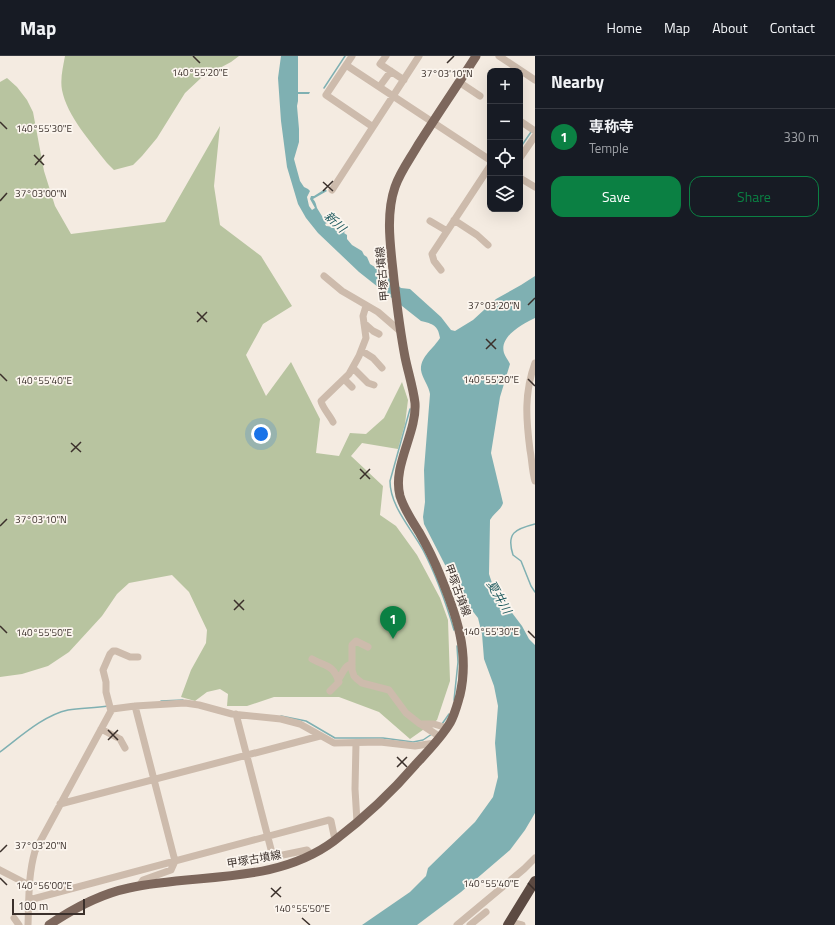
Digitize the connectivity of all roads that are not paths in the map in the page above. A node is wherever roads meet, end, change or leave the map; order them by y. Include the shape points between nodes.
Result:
1 (352, 56) edge
2 (419, 56) edge
3 (476, 56) edge
4 (499, 56) edge
5 (382, 57) edge
6 (346, 65) junction
7 (390, 71) junction
8 (404, 80) junction
9 (535, 80) edge
10 (459, 82) junction
11 (380, 86) junction
12 (394, 95) junction
13 (480, 96) dead end
14 (433, 122) junction
15 (523, 123) edge
16 (373, 127) junction
17 (535, 130) edge
18 (535, 136) edge
19 (532, 148) edge
20 (523, 156) edge
21 (487, 158) edge
22 (487, 170) edge
23 (523, 180) edge
24 (535, 187) edge
25 (332, 190) dead end
26 (454, 220) junction
27 (430, 221) dead end
28 (447, 231) junction
29 (488, 245) dead end
30 (441, 270) dead end
31 (324, 276) dead end
32 (366, 306) junction
33 (364, 323) junction
34 (399, 327) junction
35 (379, 334) dead end
36 (362, 351) junction
37 (535, 363) edge
38 (353, 368) junction
39 (382, 368) dead end
40 (344, 379) junction
41 (374, 385) dead end
42 (352, 387) dead end
43 (333, 422) dead end
44 (527, 426) junction
45 (535, 437) edge
46 (535, 481) edge
47 (368, 647) dead end
48 (138, 657) dead end
49 (312, 659) dead end
50 (352, 664) junction
51 (338, 680) junction
52 (330, 691) dead end
53 (135, 706) junction
54 (110, 708) junction
55 (236, 714) junction
56 (424, 726) junction
57 (445, 728) junction
58 (101, 729) junction
59 (320, 736) junction
60 (437, 738) junction
61 (356, 743) junction
62 (125, 748) dead end
63 (247, 754) junction
64 (154, 779) junction
65 (60, 804) junction
66 (357, 822) junction
67 (267, 837) junction
68 (336, 840) junction
69 (312, 855) junction
70 (535, 858) edge
71 (175, 861) junction
72 (535, 865) edge
73 (524, 869) junction
74 (0, 870) edge
75 (535, 881) edge
76 (29, 885) junction
77 (139, 886) junction
78 (29, 900) junction
79 (486, 912) dead end
80 (14, 918) dead end
81 (509, 923) edge
82 (24, 925) edge
83 (49, 925) edge
84 (457, 925) edge
85 (470, 925) edge
86 (522, 925) edge

1 - 6 street
2 - 8 street
3 - 10 main road, 甲塚古墳線
4 - 9 street
5 - 7 street via 380,64
6 - 11 street
6 - 16 street via 326,95
7 - 8 street
7 - 11 street
8 - 12 street
10 - 13 street
10 - 14 main road, 甲塚古墳線
11 - 12 street
12 - 14 street
12 - 16 street
14 - 21 street
14 - 34 main road, 甲塚古墳線 via 395,187 389,223
15 - 17 street
16 - 25 street
18 - 19 street
19 - 20 street
22 - 26 street
23 - 24 street
26 - 28 street
26 - 29 street
27 - 28 street
28 - 30 street via 432,254
31 - 32 street
32 - 33 street
32 - 34 street
33 - 35 street
33 - 36 street via 366,338
34 - 57 main road, 甲塚古墳線 via 415,412 401,470 399,493 440,573 459,628 464,654 456,710
36 - 38 street
36 - 39 street
37 - 44 street via 528,388
38 - 40 street
38 - 41 street via 368,383
40 - 42 street
40 - 43 street via 320,401
44 - 45 street
44 - 46 street
47 - 50 street via 356,641 353,643
48 - 54 street via 116,650 110,654 103,670
49 - 51 street via 334,670
50 - 51 street via 346,667
50 - 56 street via 357,679 362,683 389,690 406,713
51 - 52 street via 338,684
53 - 54 street
53 - 55 street via 184,703
53 - 64 street
54 - 58 street
55 - 59 street via 294,722
55 - 63 street
56 - 57 street via 434,724
56 - 60 street
57 - 60 main road, 甲塚古墳線
58 - 62 street via 120,739
58 - 65 street
59 - 61 street via 334,742
59 - 63 street
60 - 61 street via 409,746 380,742
60 - 66 main road, 甲塚古墳線 via 398,785
61 - 66 street
63 - 64 street
63 - 67 street
64 - 65 street
64 - 71 street
65 - 76 street via 35,851
66 - 68 main road, 甲塚古墳線
67 - 68 street via 329,820
67 - 69 street via 273,858 307,850
67 - 71 street
68 - 69 main road, 甲塚古墳線
69 - 77 main road, 甲塚古墳線 via 268,870
70 - 73 street
71 - 77 street via 169,872 143,880
71 - 78 street
72 - 73 street
73 - 84 street
74 - 76 street
75 - 81 highway
76 - 78 street
77 - 83 main road, 甲塚古墳線 via 92,900
78 - 82 street
79 - 85 street
80 - 82 street
81 - 86 street

